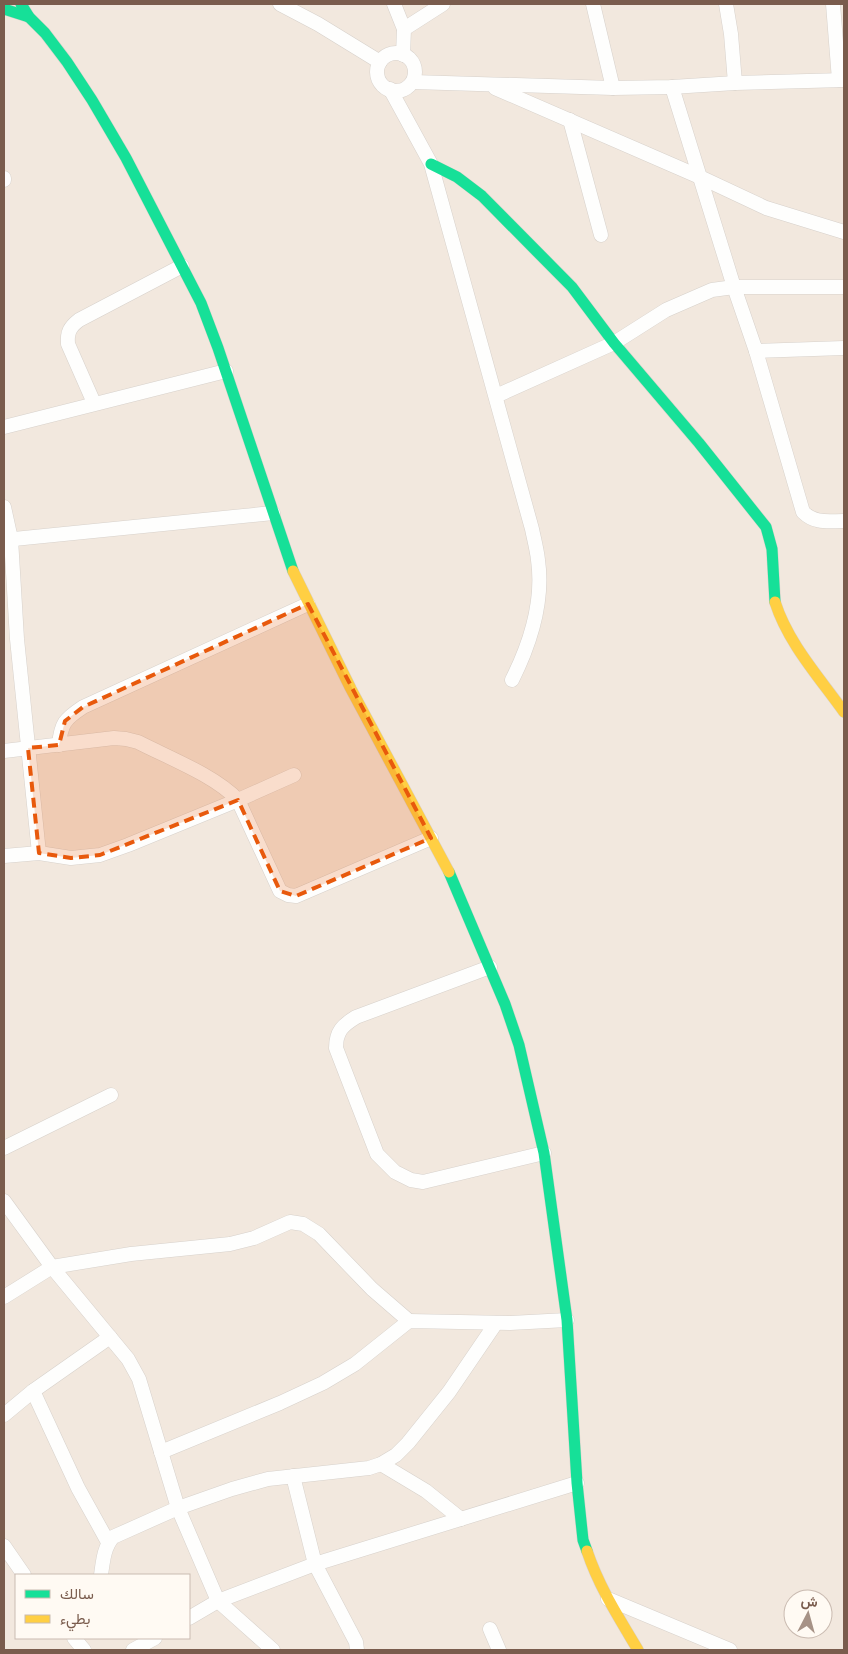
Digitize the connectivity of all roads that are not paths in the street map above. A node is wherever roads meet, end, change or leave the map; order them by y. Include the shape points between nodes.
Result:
1 (22, 4) edge
2 (280, 4) edge
3 (394, 4) edge
4 (443, 4) edge
5 (593, 4) edge
6 (726, 4) edge
7 (833, 4) edge
8 (4, 9) edge
9 (30, 17) junction
10 (404, 29) junction
11 (403, 54) junction
12 (380, 62) junction
13 (842, 80) edge
14 (412, 82) junction
15 (735, 83) junction
16 (488, 85) junction
17 (672, 87) junction
18 (613, 88) junction
19 (390, 90) junction
20 (570, 120) junction
21 (432, 164) junction
22 (700, 178) junction
23 (844, 232) edge
24 (601, 235) dead end
25 (182, 266) junction
26 (734, 287) junction
27 (844, 287) edge
28 (614, 343) junction
29 (844, 348) edge
30 (756, 351) junction
31 (226, 371) junction
32 (496, 396) junction
33 (94, 403) junction
34 (4, 426) edge
35 (4, 507) edge
36 (273, 513) junction
37 (844, 521) edge
38 (8, 539) edge
39 (308, 604) junction
40 (11, 640) edge
41 (512, 680) dead end
42 (844, 712) edge
43 (59, 744) junction
44 (28, 748) junction
45 (4, 751) edge
46 (294, 774) dead end
47 (238, 800) junction
48 (431, 838) junction
49 (39, 854) junction
50 (4, 856) edge
51 (490, 967) junction
52 (111, 1095) dead end
53 (4, 1148) edge
54 (544, 1153) junction
55 (5, 1205) edge
56 (52, 1267) junction
57 (4, 1296) edge
58 (567, 1320) junction
59 (409, 1321) junction
60 (496, 1323) junction
61 (110, 1337) junction
62 (33, 1391) junction
63 (4, 1415) edge
64 (162, 1452) junction
65 (381, 1464) junction
66 (293, 1476) junction
67 (577, 1484) junction
68 (178, 1508) junction
69 (461, 1518) junction
70 (108, 1542) junction
71 (4, 1546) edge
72 (315, 1564) junction
73 (23, 1574) edge
74 (101, 1574) edge
75 (608, 1599) junction
76 (218, 1601) junction
77 (190, 1617) edge
78 (490, 1629) dead end
79 (75, 1639) edge
80 (153, 1639) edge
81 (85, 1650) edge
82 (133, 1650) edge
83 (273, 1650) edge
84 (357, 1650) edge
85 (499, 1650) edge
86 (638, 1650) edge
87 (730, 1650) edge

1 - 9 street
2 - 12 street
3 - 10 street
4 - 10 street
5 - 18 street
6 - 15 street
7 - 13 street
8 - 9 street
9 - 25 street via 51,40 92,100
10 - 11 street
11 - 12 street via 390,54
11 - 14 street via 413,63 415,76
12 - 19 street via 380,81
13 - 15 street
14 - 16 street
14 - 19 street via 402,90
15 - 17 street
16 - 18 street
16 - 20 street
17 - 18 street
17 - 22 street
19 - 21 street
20 - 22 street
20 - 24 street
21 - 28 street via 457,177 482,196 572,287
21 - 32 street
22 - 23 street via 766,208
22 - 26 street
25 - 31 street via 201,303
25 - 33 street via 71,327 67,335 68,344
26 - 27 street
26 - 28 street via 712,290 666,310
26 - 30 street
28 - 32 street
28 - 42 street via 766,527 772,549 775,601 780,617 794,643
29 - 30 street
30 - 37 street via 803,512 820,522
31 - 33 street
31 - 36 street
32 - 41 street via 539,561 539,597 533,628
33 - 34 street
35 - 38 street
36 - 38 street
36 - 39 street
38 - 40 street
39 - 43 street via 84,707 65,721 60,730
39 - 48 street
40 - 44 street
43 - 44 street
43 - 47 street via 114,738 138,742 213,781
44 - 45 street
44 - 49 street
46 - 47 street
47 - 48 street via 280,891 288,895 296,896
47 - 49 street via 100,855 70,858
48 - 51 street via 453,880
49 - 50 street
51 - 54 street via 519,1045
51 - 54 street via 356,1017 338,1032 336,1048 377,1154 395,1172 423,1182
52 - 53 street
54 - 58 street
55 - 56 street
56 - 57 street
56 - 59 street via 131,1254 230,1244 254,1238 290,1222 304,1224 319,1234 372,1289
56 - 61 street
58 - 60 street
58 - 67 street
59 - 60 street
59 - 64 street via 355,1364 323,1383
60 - 65 street via 449,1392 408,1443
61 - 62 street
61 - 64 street via 139,1379
62 - 63 street
62 - 70 street via 78,1488
64 - 68 street
65 - 66 street
65 - 69 street via 426,1491
66 - 68 street via 259,1482
66 - 72 street
67 - 69 street
67 - 75 street via 583,1540 590,1564
68 - 70 street via 125,1530
68 - 76 street
69 - 72 street
70 - 74 street
71 - 73 street
72 - 76 street
72 - 84 street via 356,1642
75 - 86 street
75 - 87 street
76 - 77 street
76 - 83 street
78 - 85 street
79 - 81 street
80 - 82 street

